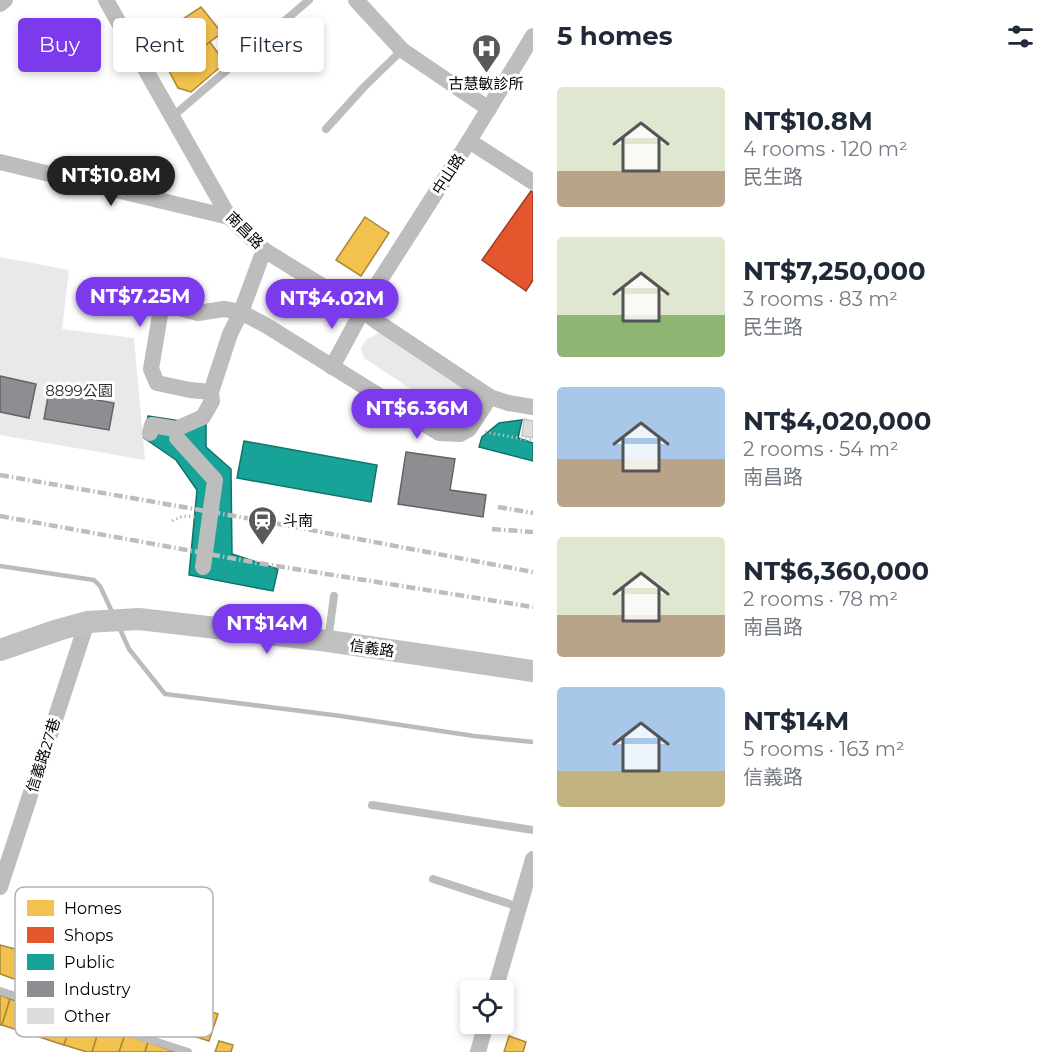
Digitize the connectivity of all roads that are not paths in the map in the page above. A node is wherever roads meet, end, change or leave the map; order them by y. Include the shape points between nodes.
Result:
1 (5, 0) edge
2 (106, 0) edge
3 (309, 0) edge
4 (356, 0) edge
5 (0, 4) edge
6 (533, 36) edge
7 (402, 50) junction
8 (489, 109) junction
9 (172, 117) junction
10 (326, 129) dead end
11 (469, 141) junction
12 (0, 162) edge
13 (533, 182) edge
14 (229, 217) junction
15 (264, 250) junction
16 (363, 311) junction
17 (241, 312) junction
18 (332, 367) junction
19 (211, 392) junction
20 (490, 397) junction
21 (533, 407) edge
22 (150, 434) dead end
23 (177, 438) dead end
24 (203, 567) dead end
25 (334, 596) dead end
26 (87, 622) junction
27 (328, 641) junction
28 (0, 650) edge
29 (533, 671) edge
30 (372, 805) dead end
31 (533, 830) edge
32 (533, 860) edge
33 (433, 879) dead end
34 (0, 887) edge
35 (519, 907) junction
36 (498, 980) edge
37 (0, 991) edge
38 (15, 996) edge
39 (483, 1034) edge
40 (142, 1037) edge
41 (188, 1052) edge
42 (478, 1052) edge

1 - 5 street
2 - 9 street, 南昌路
3 - 9 lane
4 - 7 street
6 - 8 street, 中山路
7 - 8 street
7 - 10 lane
8 - 11 street, 中山路
9 - 14 street, 南昌路
11 - 13 street
11 - 16 street, 中山路
12 - 14 street
14 - 15 street, 南昌路
15 - 16 street, 南昌路
15 - 17 street
16 - 18 street, 中山路
16 - 20 street, 南昌路
17 - 18 street
17 - 19 street
17 - 19 street via 224,309 198,313 162,303 151,369 157,383
18 - 20 street via 439,433 460,434 469,429
19 - 22 street via 212,401 203,417 176,429 152,425
20 - 21 street, 南昌路
23 - 24 street, bridge via 215,480
25 - 27 lane
26 - 27 street, 信義路 via 139,619
26 - 28 street, 信義路
26 - 34 street, 信義路27巷
27 - 29 street, 信義路
30 - 31 lane
32 - 35 street
33 - 35 lane
35 - 36 street
37 - 38 lane
39 - 42 street
40 - 41 lane

